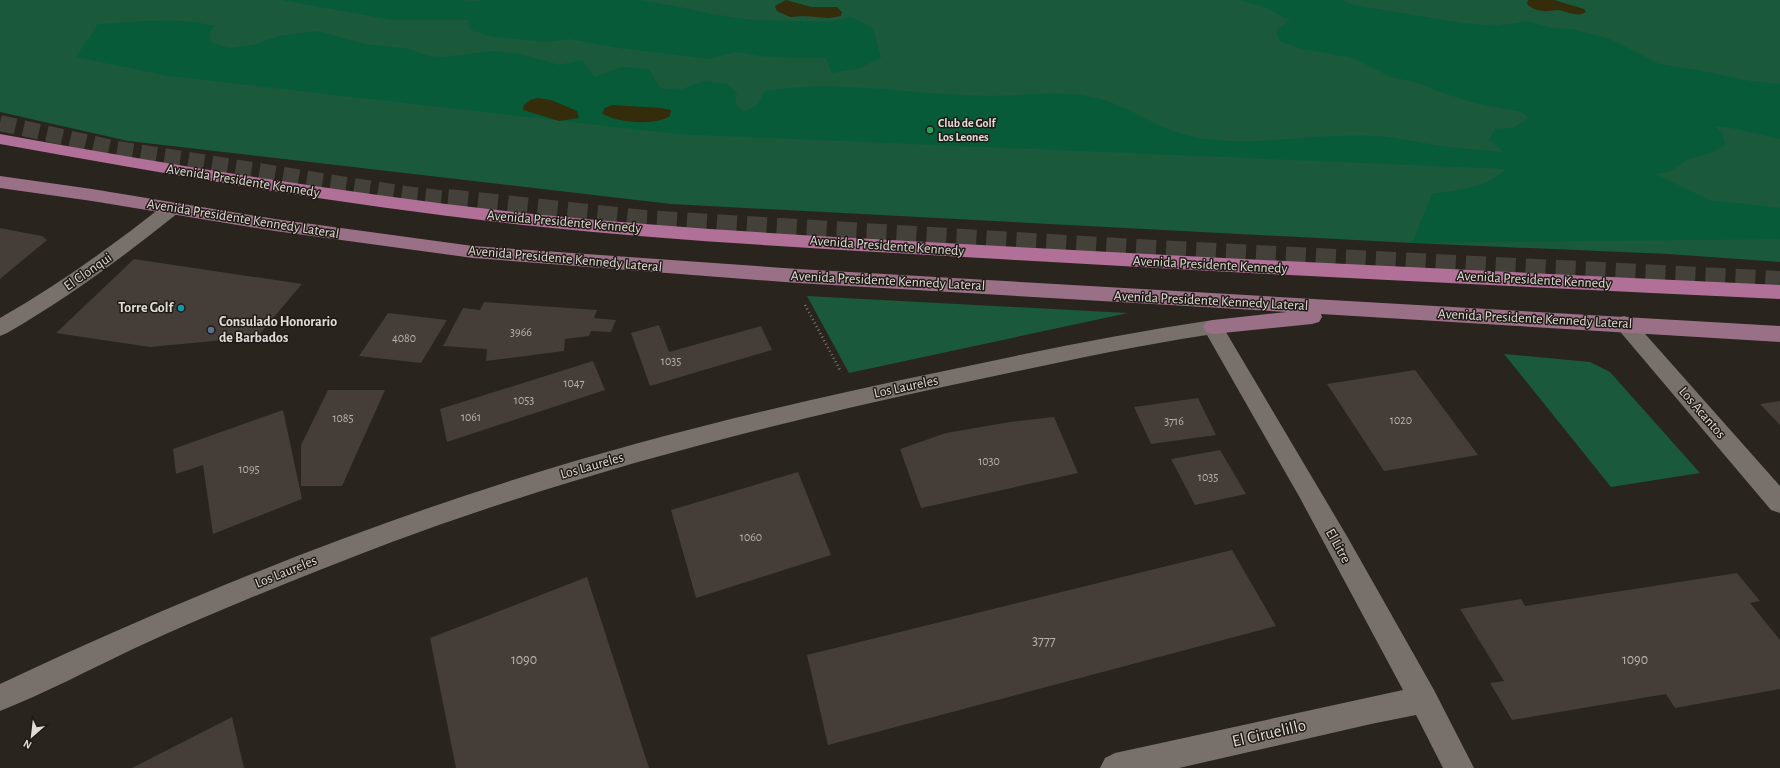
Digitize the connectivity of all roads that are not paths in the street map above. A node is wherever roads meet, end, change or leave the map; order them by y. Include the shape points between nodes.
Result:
1 (0, 139) edge
2 (2, 183) edge
3 (171, 209) junction
4 (1780, 292) edge
5 (1381, 310) junction
6 (1624, 323) junction
7 (1213, 327) junction
8 (0, 328) edge
9 (1780, 334) edge
10 (1780, 503) edge
11 (0, 698) edge
12 (1424, 700) junction
13 (1115, 768) edge
14 (1459, 768) edge

1 - 4 highway, Avenida Presidente Kennedy via 238,181 363,199 483,214 633,228 1136,261
2 - 3 main road, Avenida Presidente Kennedy Lateral
3 - 5 main road, Avenida Presidente Kennedy Lateral via 275,226 473,252 798,276
3 - 8 street, El Clonqui via 61,292
5 - 6 main road, Avenida Presidente Kennedy Lateral
5 - 7 main road
6 - 9 main road, Avenida Presidente Kennedy Lateral
6 - 10 street, Los Acantos
7 - 11 street, Los Laureles via 1158,335 855,397 618,458 517,488 410,524 298,567 178,616
7 - 12 street, El Litre via 1253,393
12 - 13 street, El Ciruelillo
12 - 14 street, El Litre

